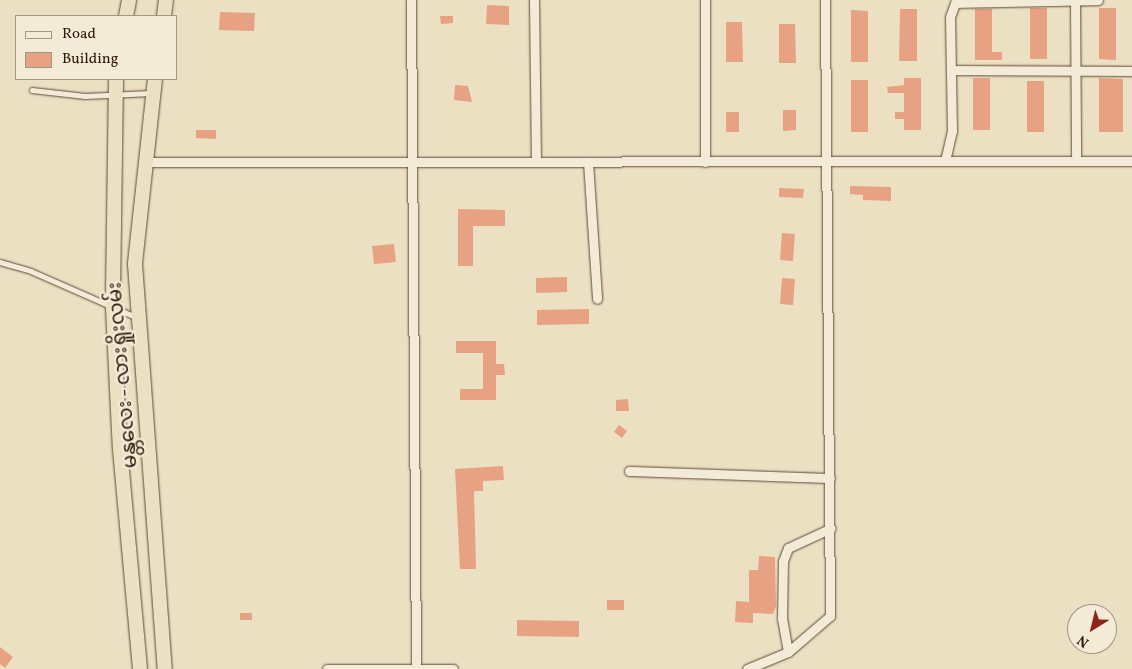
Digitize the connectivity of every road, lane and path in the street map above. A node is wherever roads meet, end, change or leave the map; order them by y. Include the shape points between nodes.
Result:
1 (129, 0) edge
2 (166, 0) edge
3 (411, 0) edge
4 (534, 0) edge
5 (705, 0) edge
6 (825, 0) edge
7 (1075, 0) edge
8 (1098, 0) edge
9 (126, 15) edge
10 (164, 15) edge
11 (951, 70) junction
12 (1132, 71) edge
13 (1075, 72) junction
14 (116, 80) edge
15 (154, 86) edge
16 (32, 90) dead end
17 (114, 96) junction
18 (536, 161) junction
19 (945, 161) junction
20 (1076, 161) junction
21 (1132, 161) edge
22 (145, 162) junction
23 (588, 162) junction
24 (705, 162) junction
25 (825, 162) junction
26 (412, 163) junction
27 (0, 262) edge
28 (597, 299) dead end
29 (113, 308) junction
30 (138, 318) junction
31 (630, 471) dead end
32 (830, 478) junction
33 (831, 528) junction
34 (788, 652) junction
35 (416, 668) junction
36 (140, 669) edge
37 (165, 669) edge
38 (327, 669) edge
39 (453, 669) edge
40 (747, 669) edge

1 - 9 highway
2 - 10 highway
3 - 26 street
4 - 18 street
5 - 24 street
6 - 25 street
7 - 8 street
7 - 11 street via 955,3 950,17
7 - 13 street
11 - 13 street
11 - 19 street via 952,131
12 - 13 street
13 - 20 street
14 - 17 highway, မန္တလေး - လားရှိုးလမ်း
15 - 17 lane
15 - 22 highway, မန္တလေး - လားရှိုးလမ်း
16 - 17 lane
17 - 29 highway, မန္တလေး - လားရှိုးလမ်း
18 - 23 street
18 - 26 street
19 - 20 street
19 - 25 street
20 - 21 street
22 - 26 street
22 - 30 highway, မန္တလေး - လားရှိုးလမ်း via 135,264
23 - 24 street
23 - 28 street
24 - 25 street
25 - 32 street
26 - 35 street
27 - 29 lane via 31,271
29 - 30 lane
29 - 36 highway, မန္တလေး - လားရှိုးလမ်း via 120,449
30 - 37 highway, မန္တလေး - လားရှိုးလမ်း
31 - 32 street
32 - 33 street
33 - 34 street via 830,616
33 - 34 street via 788,548 783,561 782,619
34 - 40 street
35 - 38 street
35 - 39 street

